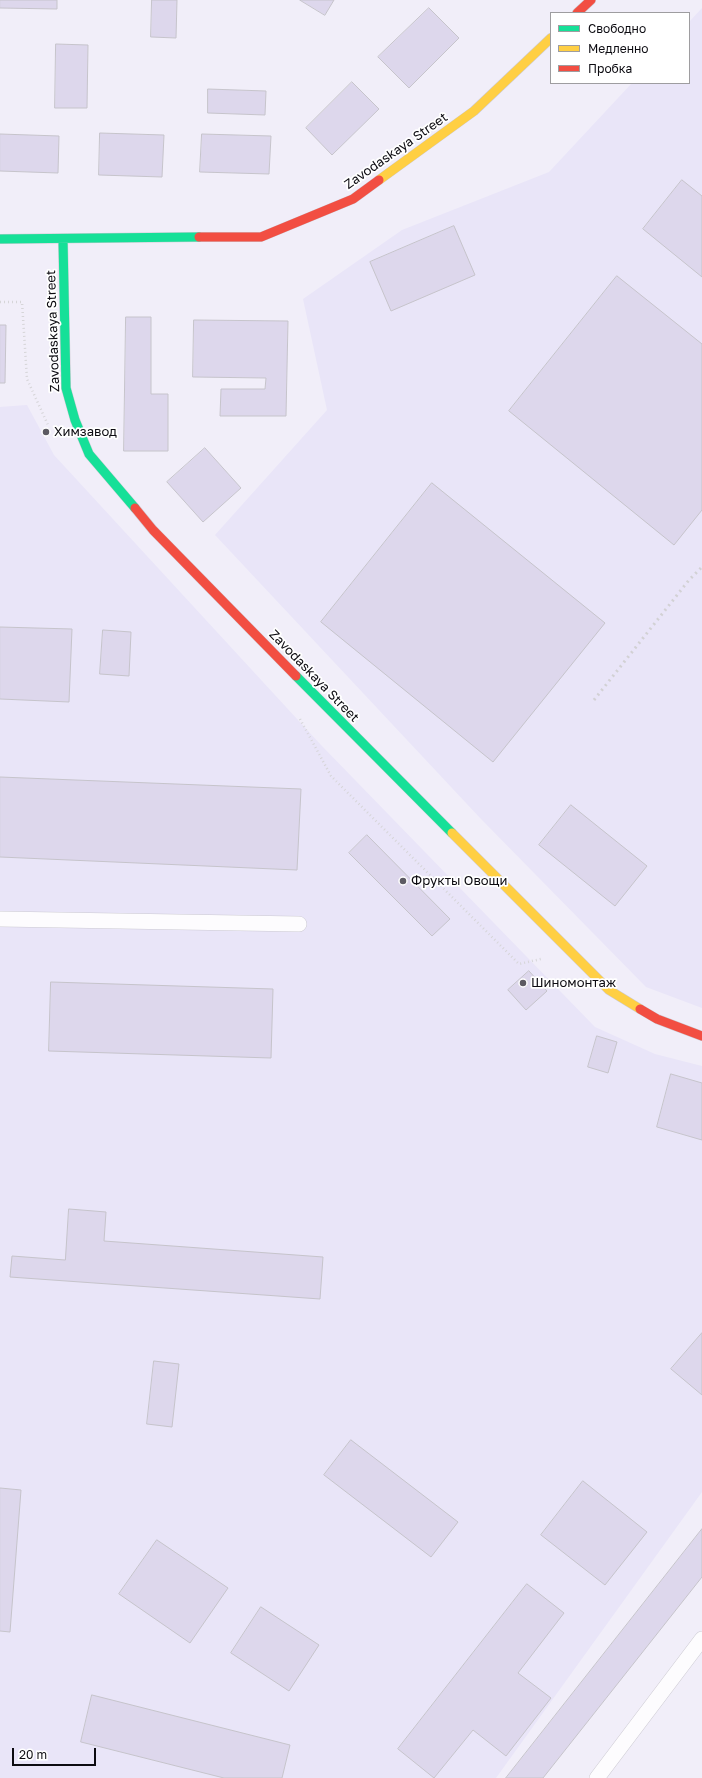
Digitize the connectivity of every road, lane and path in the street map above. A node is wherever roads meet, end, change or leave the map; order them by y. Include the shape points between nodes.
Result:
1 (591, 0) edge
2 (578, 12) edge
3 (550, 39) edge
4 (0, 239) edge
5 (63, 240) junction
6 (0, 919) edge
7 (299, 924) dead end
8 (702, 1036) edge
9 (702, 1639) edge
10 (597, 1778) edge

1 - 2 main road
3 - 5 main road, Zavodaskaya Street via 474,112 353,199 261,236
4 - 5 main road, Zavodaskaya Street
5 - 8 main road, Zavodaskaya Street via 66,388 75,420 89,454 170,547 389,772 609,990 658,1019
6 - 7 lane
9 - 10 lane

